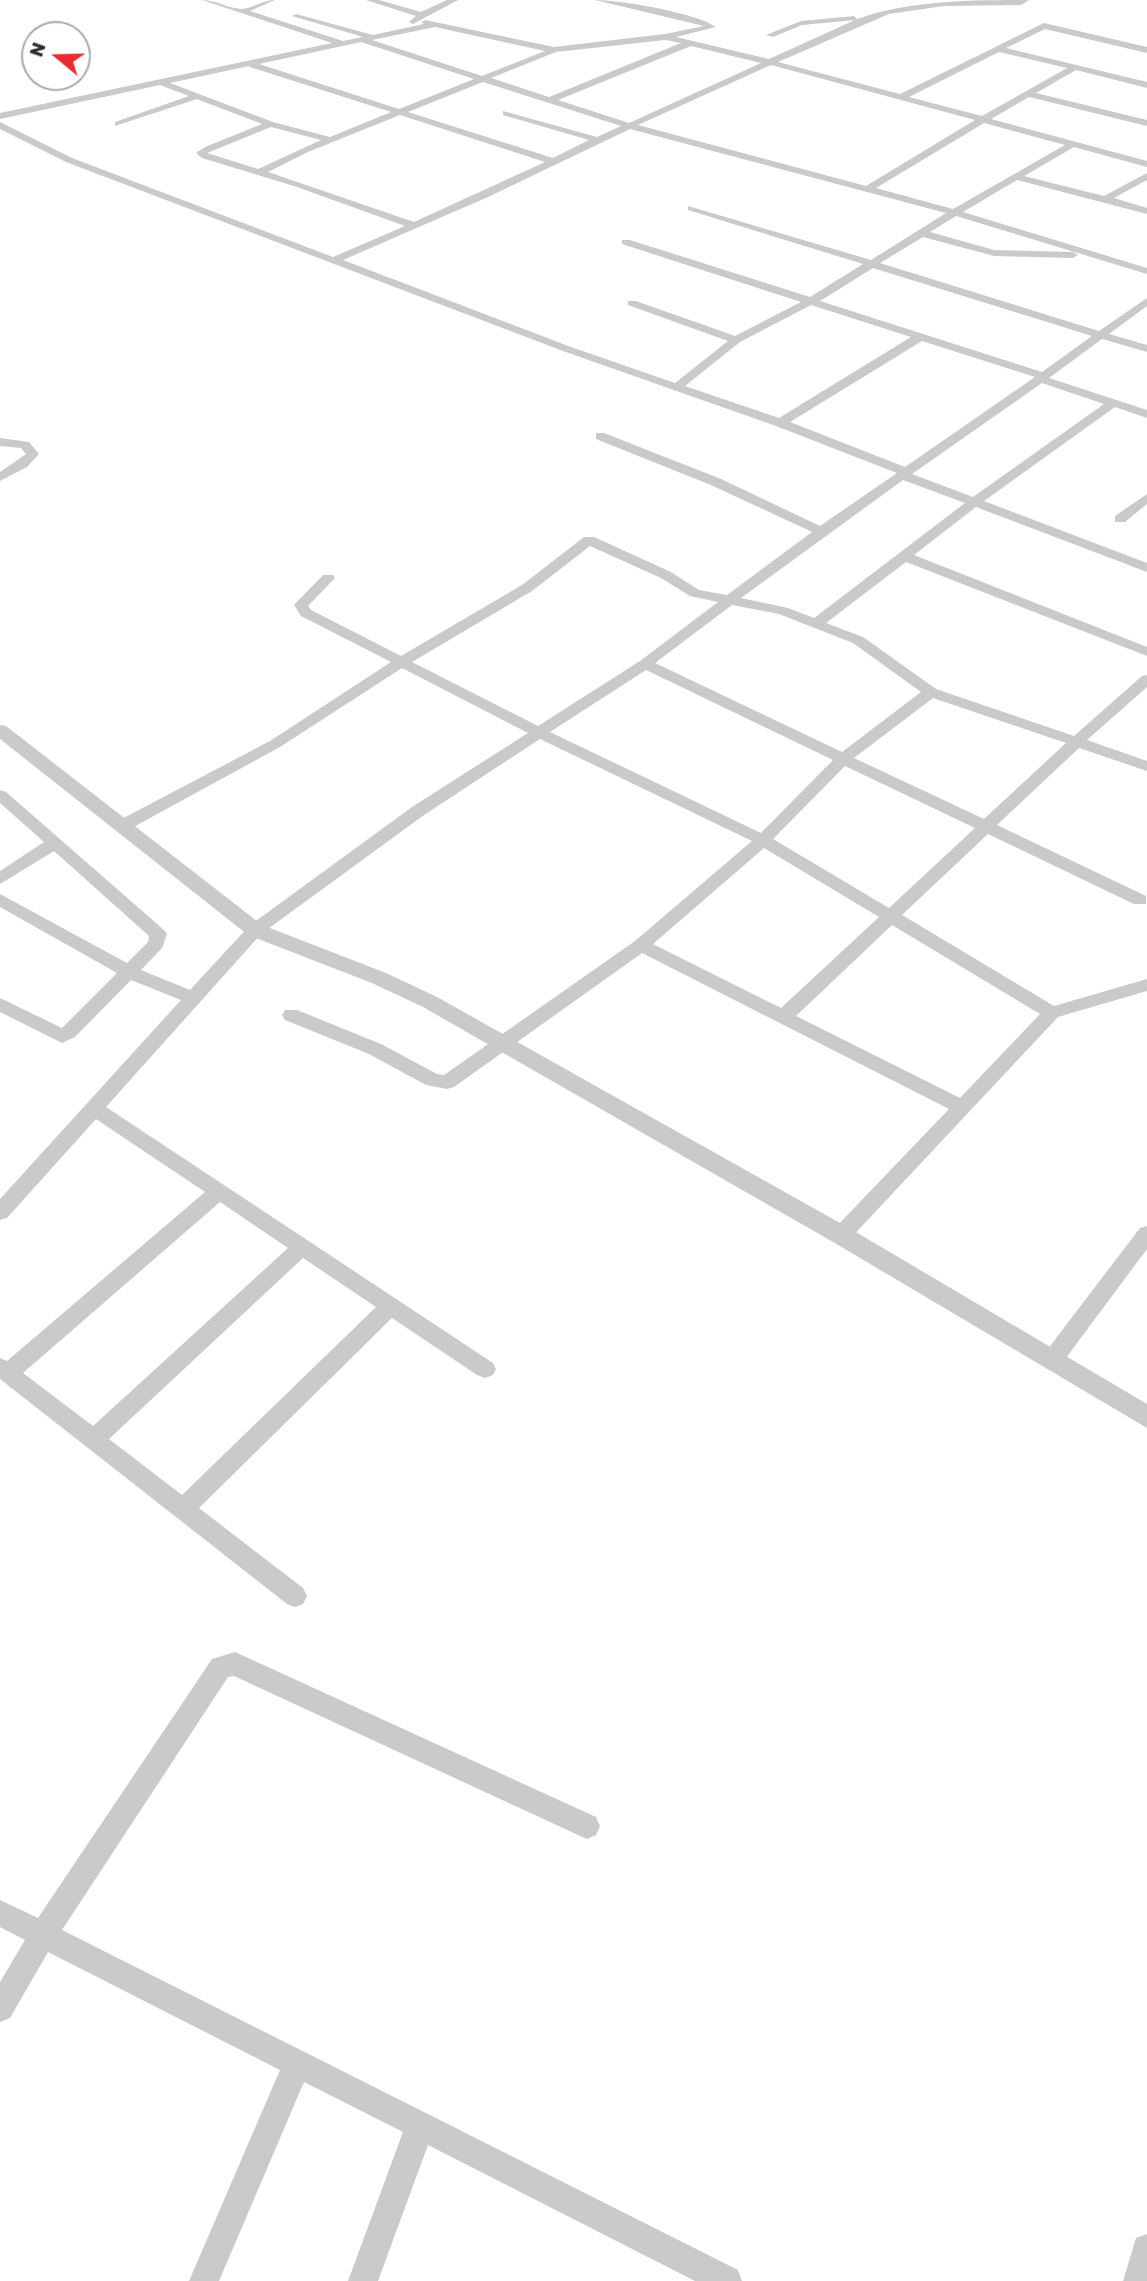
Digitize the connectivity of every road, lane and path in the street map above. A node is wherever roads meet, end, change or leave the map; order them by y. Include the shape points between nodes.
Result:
1 (206, 0) edge
2 (271, 0) edge
3 (370, 0) edge
4 (454, 0) edge
5 (599, 0) edge
6 (1025, 0) edge
7 (944, 3) edge
8 (241, 12) junction
9 (296, 16) dead end
10 (419, 17) junction
11 (869, 17) junction
12 (436, 24) junction
13 (397, 32) junction
14 (770, 35) dead end
15 (665, 37) junction
16 (1147, 37) edge
17 (369, 39) junction
18 (690, 43) junction
19 (344, 44) junction
20 (1127, 46) junction
21 (998, 49) junction
22 (554, 50) junction
23 (1147, 50) edge
24 (769, 62) junction
25 (252, 64) junction
26 (1074, 68) junction
27 (482, 80) junction
28 (159, 81) junction
29 (1147, 85) edge
30 (1028, 94) junction
31 (198, 96) junction
32 (902, 97) junction
33 (548, 100) junction
34 (401, 112) junction
35 (506, 113) dead end
36 (0, 116) edge
37 (982, 120) junction
38 (1147, 123) edge
39 (118, 124) dead end
40 (270, 124) junction
41 (0, 125) edge
42 (630, 126) junction
43 (331, 140) junction
44 (598, 140) junction
45 (1071, 145) junction
46 (553, 162) junction
47 (1147, 164) edge
48 (258, 173) junction
49 (1147, 176) edge
50 (1016, 177) junction
51 (866, 190) junction
52 (1105, 199) junction
53 (692, 208) dead end
54 (1147, 211) edge
55 (954, 213) junction
56 (413, 225) junction
57 (924, 234) junction
58 (626, 242) dead end
59 (1106, 259) junction
60 (334, 260) junction
61 (874, 264) junction
62 (1147, 271) edge
63 (813, 300) junction
64 (1147, 301) edge
65 (632, 303) dead end
66 (1100, 334) junction
67 (920, 337) junction
68 (736, 340) junction
69 (1147, 349) edge
70 (1041, 377) junction
71 (678, 386) junction
72 (1113, 403) junction
73 (1147, 414) edge
74 (780, 423) junction
75 (600, 436) dead end
76 (0, 442) edge
77 (905, 473) junction
78 (0, 477) edge
79 (1147, 498) edge
80 (975, 502) junction
81 (1120, 519) dead end
82 (821, 531) junction
83 (904, 556) junction
84 (1147, 568) edge
85 (328, 578) dead end
86 (728, 599) junction
87 (817, 623) junction
88 (1147, 652) edge
89 (401, 662) junction
90 (645, 664) junction
91 (1147, 679) edge
92 (931, 692) junction
93 (0, 730) edge
94 (540, 733) junction
95 (1076, 741) junction
96 (843, 759) junction
97 (1147, 766) edge
98 (0, 795) edge
99 (122, 826) junction
100 (986, 827) junction
101 (763, 840) junction
102 (54, 843) junction
103 (0, 878) edge
104 (0, 901) edge
105 (1145, 903) edge
106 (891, 917) junction
107 (255, 930) junction
108 (641, 945) junction
109 (129, 972) junction
110 (1147, 985) edge
111 (193, 998) junction
112 (0, 1004) edge
113 (1052, 1013) junction
114 (291, 1015) dead end
115 (783, 1017) junction
116 (501, 1043) junction
117 (94, 1108) junction
118 (963, 1108) junction
119 (220, 1191) junction
120 (0, 1212) edge
121 (1147, 1234) edge
122 (841, 1235) junction
123 (302, 1247) junction
124 (391, 1306) junction
125 (1052, 1360) junction
126 (485, 1369) dead end
127 (4, 1370) edge
128 (1147, 1417) edge
129 (93, 1440) junction
130 (183, 1509) junction
131 (295, 1596) dead end
132 (587, 1826) dead end
133 (0, 1913) edge
134 (43, 1935) junction
135 (0, 2008) edge
136 (297, 2064) junction
137 (420, 2126) junction
138 (1147, 2249) edge
139 (204, 2281) edge
140 (363, 2281) edge
141 (727, 2281) edge
142 (1138, 2281) edge

1 - 8 street
2 - 8 street
3 - 10 street
4 - 10 street
5 - 15 street via 712,27
6 - 7 street
7 - 11 street
8 - 19 street
9 - 17 street
10 - 12 street
10 - 13 street
11 - 14 street via 801,23
11 - 24 street
12 - 13 street
12 - 22 street
13 - 17 street
15 - 18 street
15 - 22 street
16 - 20 street
17 - 19 street
17 - 27 street
18 - 24 street
18 - 33 street
19 - 25 street
20 - 21 street via 1044,26
20 - 23 street
21 - 26 street
21 - 32 street
22 - 27 street
24 - 32 street
24 - 42 street
25 - 28 street
25 - 34 street
26 - 29 street
26 - 30 street
27 - 33 street
27 - 34 street
28 - 31 street
28 - 36 street
30 - 37 street
30 - 38 street
31 - 39 street
31 - 40 street
32 - 37 street
33 - 42 street
34 - 43 street
34 - 46 street
35 - 44 street
37 - 45 street
37 - 51 street
40 - 43 street
40 - 48 street via 201,153
41 - 60 street via 69,160
42 - 44 street
42 - 51 street
43 - 48 street
44 - 46 street
45 - 47 street
45 - 50 street
46 - 56 street
48 - 56 street
49 - 52 street
50 - 52 street
50 - 55 street
51 - 55 street
52 - 54 street
53 - 61 street
55 - 57 street
55 - 59 street
56 - 60 street
57 - 59 street via 994,253
57 - 61 street
58 - 63 street
59 - 62 street
60 - 71 street
61 - 63 street
61 - 66 street
63 - 67 street
63 - 68 street
64 - 66 street
65 - 68 street
66 - 69 street
66 - 70 street
67 - 70 street
67 - 74 street
68 - 71 street
70 - 72 street
70 - 77 street
71 - 74 street
72 - 73 street
72 - 80 street
74 - 77 street
75 - 82 street via 716,482
76 - 78 street via 25,445 33,454
77 - 80 street
77 - 82 street
79 - 81 street
80 - 83 street
80 - 84 street
82 - 86 street
83 - 87 street
83 - 88 street
85 - 89 street via 301,605 306,613
86 - 87 street
86 - 89 street via 695,593 589,540 527,588
86 - 90 street
87 - 92 street via 858,640
89 - 94 street
89 - 99 street via 275,744
90 - 94 street
90 - 96 street
91 - 95 street
92 - 95 street
92 - 96 street
93 - 99 street
94 - 101 street
94 - 107 street via 418,811
95 - 97 street
95 - 100 street
96 - 100 street
96 - 101 street
98 - 102 street
99 - 107 street
100 - 105 street
100 - 106 street
101 - 106 street
101 - 108 street
102 - 103 street
102 - 109 street via 158,934 156,944
104 - 109 street
106 - 113 street
106 - 115 street
107 - 111 street
107 - 116 street via 379,978
108 - 115 street
108 - 116 street
109 - 111 street
109 - 112 street via 62,1036
110 - 113 street
111 - 117 street
113 - 118 street
114 - 116 street via 375,1049 433,1080 447,1082
115 - 118 street
116 - 122 street
117 - 119 street
117 - 120 street
118 - 122 street
119 - 123 street
119 - 127 street
121 - 125 street
122 - 125 street
123 - 124 street
123 - 129 street
124 - 126 street
124 - 130 street
125 - 128 street
127 - 129 street
129 - 130 street
130 - 131 street
132 - 134 street via 235,1664 228,1665 221,1667
133 - 134 street
134 - 135 street
134 - 136 street
136 - 137 street
136 - 139 street
137 - 140 street
137 - 141 street
138 - 142 street

